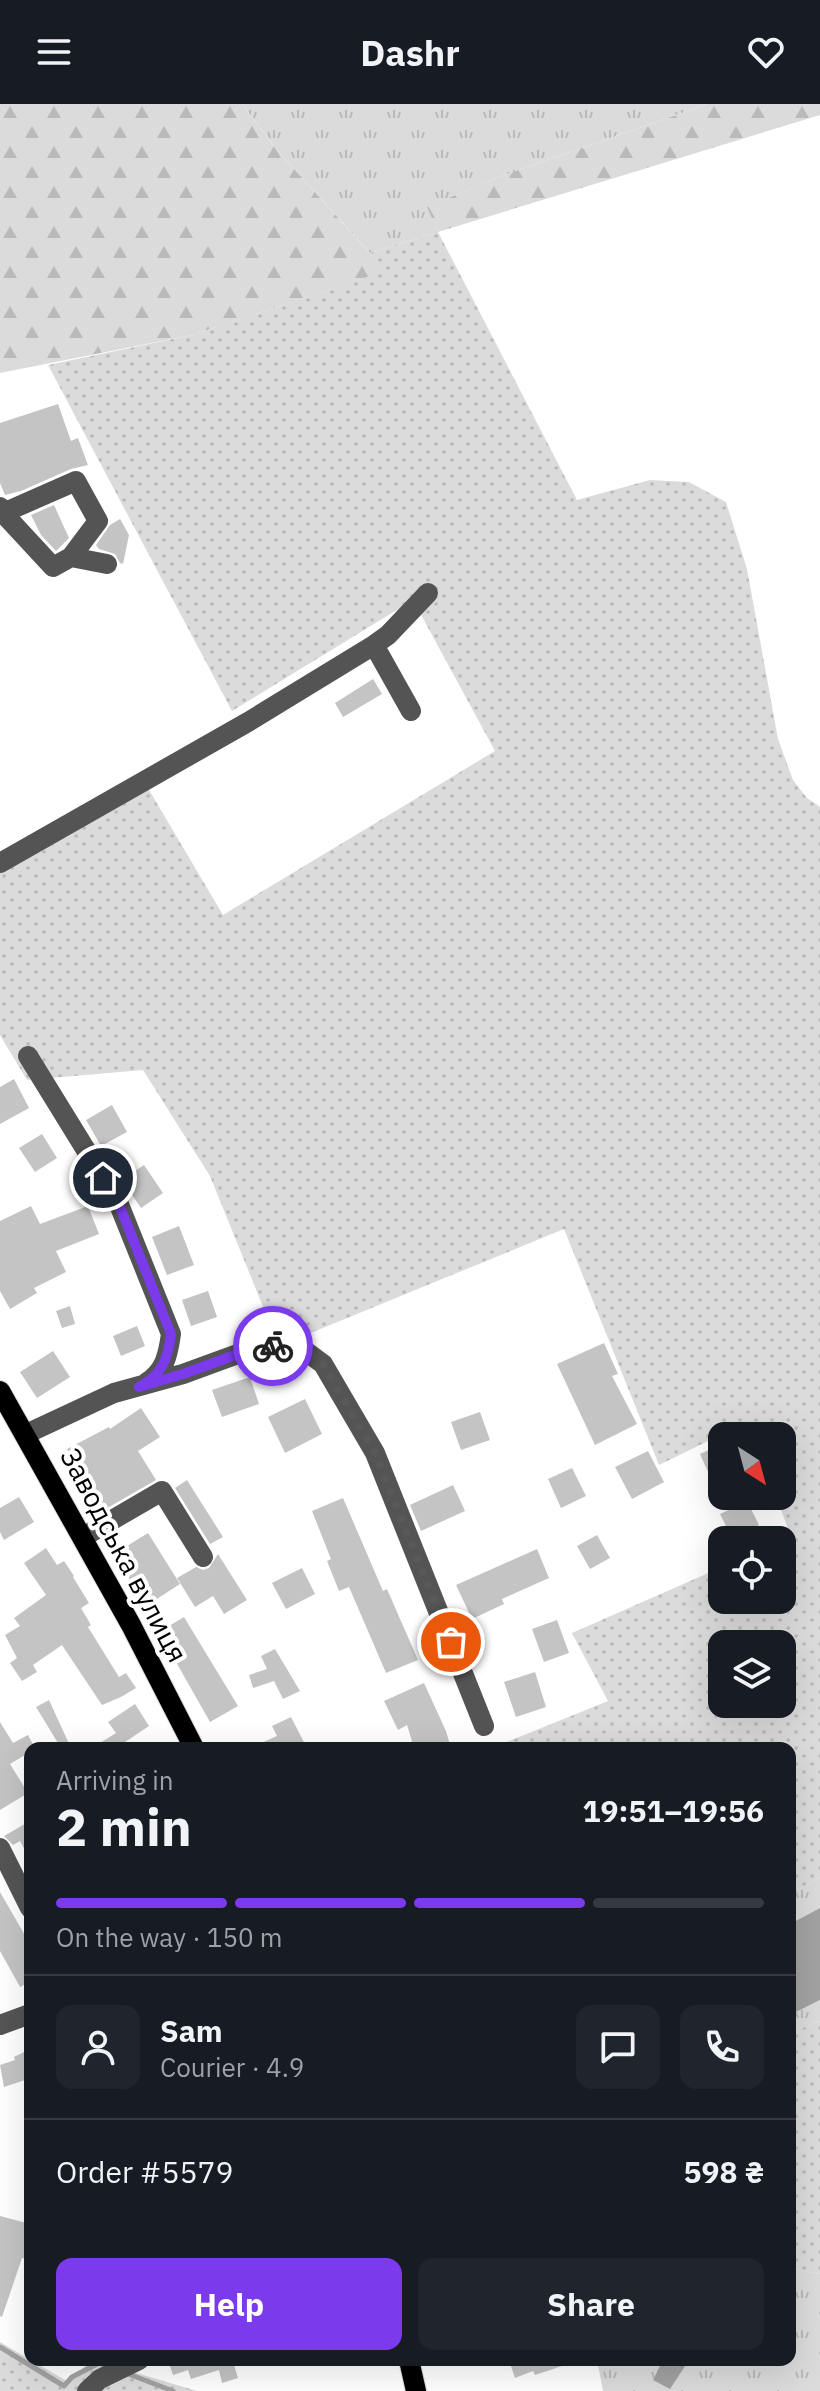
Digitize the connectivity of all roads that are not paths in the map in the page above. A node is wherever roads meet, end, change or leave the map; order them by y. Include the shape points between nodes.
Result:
1 (1, 510) edge
2 (71, 557) junction
3 (107, 564) dead end
4 (428, 593) dead end
5 (374, 645) junction
6 (411, 711) dead end
7 (0, 863) edge
8 (28, 1056) dead end
9 (139, 1387) junction
10 (3, 1402) edge
11 (26, 1434) junction
12 (83, 1537) junction
13 (203, 1557) dead end
14 (484, 1726) dead end
15 (191, 1742) edge
16 (0, 1848) edge
17 (24, 1896) edge
18 (24, 2016) edge
19 (0, 2025) edge
20 (128, 2366) edge
21 (410, 2366) edge
22 (94, 2385) edge
23 (416, 2391) edge

1 - 2 street via 53,567
1 - 2 street via 76,481 98,521
2 - 3 street
4 - 5 street
5 - 6 street
5 - 7 street
8 - 9 street via 118,1202 171,1334 159,1373
9 - 11 street via 114,1393
9 - 14 street via 257,1347 296,1344 323,1364 375,1453
10 - 11 main road, Заводська вулиця
11 - 12 main road, Заводська вулиця
12 - 13 street via 162,1491
12 - 15 main road, Заводська вулиця
16 - 17 street
18 - 19 street
20 - 22 street
21 - 23 main road

